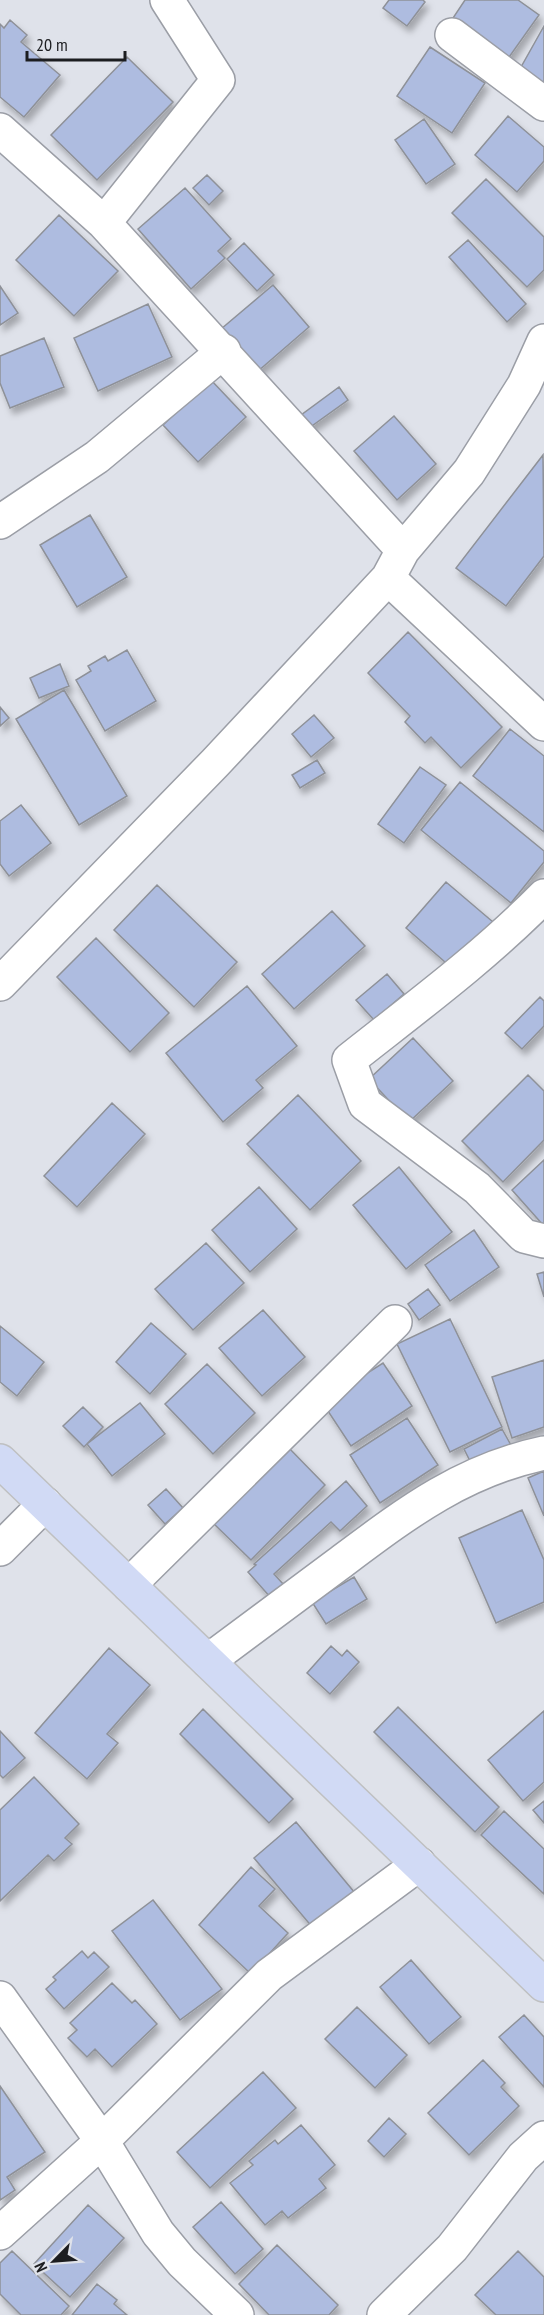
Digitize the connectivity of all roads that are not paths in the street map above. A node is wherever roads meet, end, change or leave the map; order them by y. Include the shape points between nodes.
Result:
1 (167, 0) edge
2 (452, 35) dead end
3 (544, 104) edge
4 (0, 129) edge
5 (104, 223) junction
6 (544, 341) edge
7 (224, 351) junction
8 (0, 522) edge
9 (403, 550) junction
10 (388, 579) junction
11 (544, 724) edge
12 (544, 896) edge
13 (0, 984) edge
14 (544, 1241) edge
15 (394, 1322) dead end
16 (544, 1453) edge
17 (0, 1461) edge
18 (45, 1504) junction
19 (0, 1549) edge
20 (129, 1585) junction
21 (208, 1661) junction
22 (419, 1864) junction
23 (544, 1985) edge
24 (0, 1998) edge
25 (544, 2138) edge
26 (102, 2141) junction
27 (0, 2233) edge
28 (237, 2315) edge
29 (384, 2315) edge

1 - 5 street via 218,80
2 - 3 street
4 - 5 street
5 - 7 street
6 - 9 street via 524,385 469,472
7 - 8 street via 97,457
7 - 9 street
9 - 10 street
10 - 11 street
10 - 13 street
12 - 14 street via 482,956 349,1060 365,1104 477,1188 524,1236
15 - 20 street
16 - 21 street via 511,1460 464,1479 412,1509
17 - 18 main road
18 - 19 street
18 - 20 main road
20 - 21 main road
21 - 22 main road
22 - 23 main road
22 - 26 street via 269,1975
24 - 26 street
25 - 29 street via 523,2157 452,2248
26 - 27 street
26 - 28 street via 158,2233

